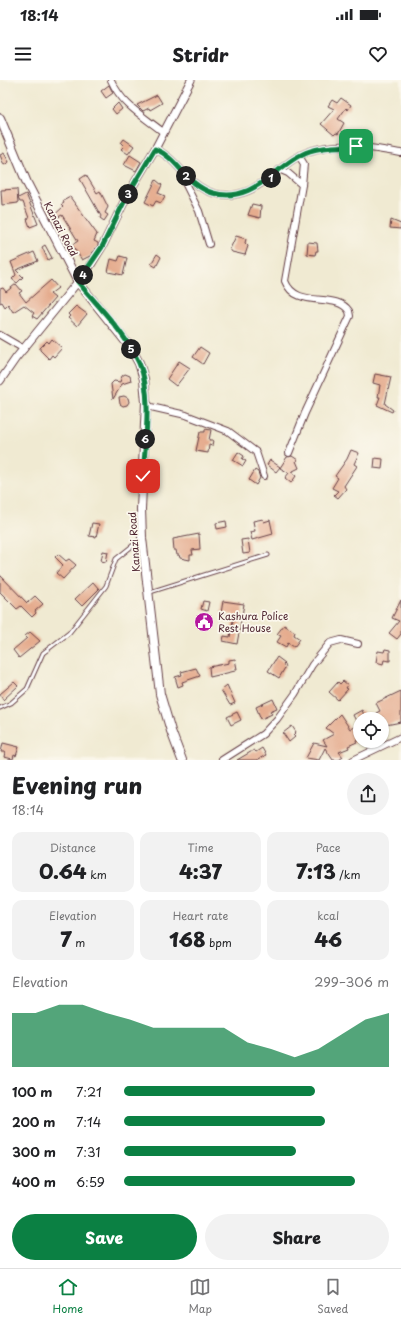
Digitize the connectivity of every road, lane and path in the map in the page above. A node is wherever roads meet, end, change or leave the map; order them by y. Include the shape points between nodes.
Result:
1 (111, 80) edge
2 (191, 80) edge
3 (0, 118) edge
4 (163, 132) junction
5 (155, 149) junction
6 (401, 153) edge
7 (299, 156) junction
8 (281, 170) junction
9 (185, 176) junction
10 (302, 186) junction
11 (209, 244) dead end
12 (78, 282) junction
13 (0, 335) edge
14 (24, 349) junction
15 (0, 381) edge
16 (146, 402) junction
17 (289, 453) dead end
18 (264, 476) dead end
19 (142, 538) junction
20 (268, 555) dead end
21 (148, 593) junction
22 (358, 644) dead end
23 (0, 708) edge
24 (401, 737) edge
25 (182, 760) edge
26 (222, 760) edge
27 (353, 760) edge

1 - 4 street via 116,91 132,109
2 - 4 street
3 - 12 main road, Kanazi Road via 37,205
4 - 5 street
5 - 9 street via 164,153
5 - 12 street via 128,194 102,247
6 - 7 street via 356,146 310,151
7 - 8 street
7 - 10 street via 304,164
8 - 9 street via 250,189 231,195 201,188
8 - 10 street
9 - 11 street via 185,183 199,211
10 - 17 street via 285,281 291,292 346,306 350,316
12 - 14 street
12 - 16 main road, Kanazi Road via 140,363
13 - 14 street
14 - 15 street
16 - 18 street via 151,407 186,415 228,431 256,452
16 - 19 main road, Kanazi Road
19 - 21 main road, Kanazi Road
19 - 23 lane via 116,559 106,586 69,633 43,653 26,689 11,703
20 - 21 lane
21 - 25 main road, Kanazi Road via 160,694
22 - 26 street via 336,640 330,643 312,665 277,719 263,734
24 - 27 street

